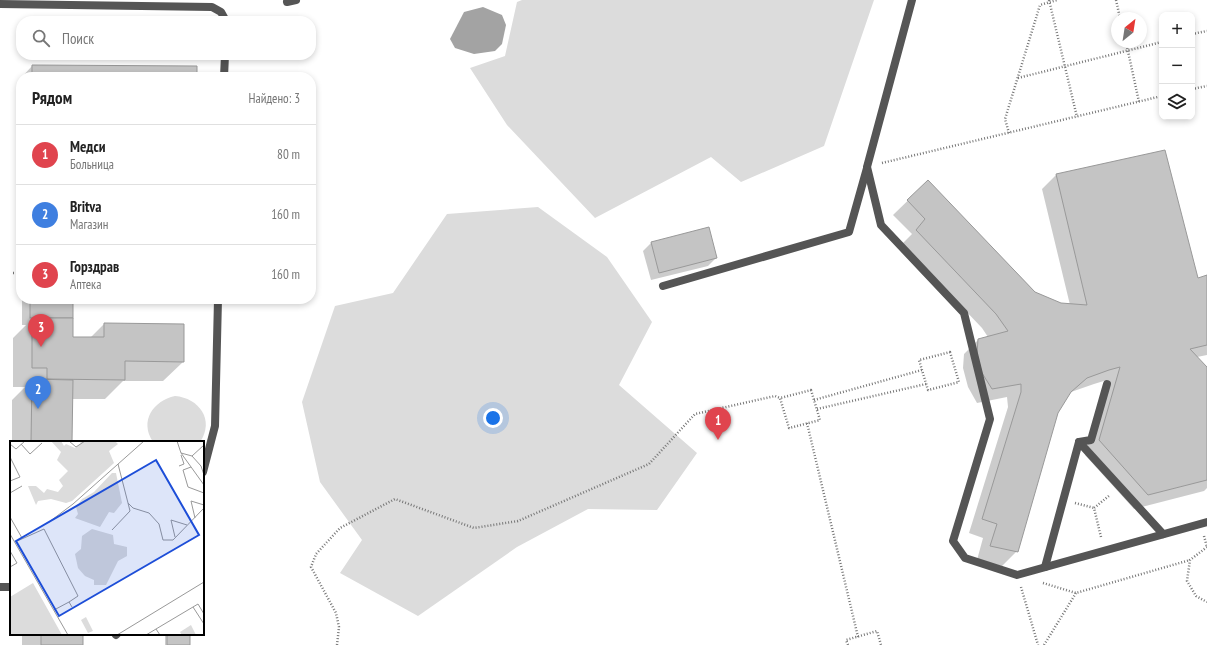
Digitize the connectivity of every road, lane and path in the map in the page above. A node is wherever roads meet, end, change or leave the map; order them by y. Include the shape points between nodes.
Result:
1 (296, 0) edge
2 (912, 0) edge
3 (1057, 0) edge
4 (1116, 0) edge
5 (1049, 1) edge
6 (286, 2) dead end
7 (52, 3) edge
8 (0, 4) edge
9 (1119, 12) edge
10 (223, 16) edge
11 (1207, 31) edge
12 (1195, 33) edge
13 (1159, 43) edge
14 (1128, 50) junction
15 (225, 60) edge
16 (1065, 66) junction
17 (224, 72) edge
18 (1018, 78) junction
19 (1207, 86) edge
20 (1195, 88) edge
21 (1159, 97) edge
22 (1139, 102) junction
23 (1077, 117) junction
24 (1009, 133) junction
25 (867, 167) junction
26 (663, 286) dead end
27 (218, 304) edge
28 (922, 370) junction
29 (926, 384) junction
30 (1108, 384) dead end
31 (780, 398) junction
32 (814, 400) junction
33 (817, 409) junction
34 (807, 423) junction
35 (1079, 442) junction
36 (204, 468) edge
37 (1120, 488) junction
38 (1063, 499) junction
39 (1094, 508) junction
40 (1207, 522) edge
41 (1163, 534) junction
42 (1207, 547) edge
43 (1104, 551) junction
44 (1190, 560) junction
45 (1045, 567) junction
46 (1017, 574) junction
47 (1076, 593) junction
48 (1207, 602) edge
49 (858, 637) junction
50 (337, 645) edge
51 (848, 645) edge
52 (881, 645) edge
53 (1038, 645) edge
54 (1044, 645) edge

1 - 6 lane
2 - 25 lane
3 - 5 path
4 - 9 path
5 - 16 path
5 - 18 path via 1040,5
7 - 8 lane
7 - 10 lane via 212,7
11 - 12 path
13 - 14 path
14 - 16 path
14 - 22 path
15 - 17 lane
16 - 18 path
16 - 23 path
18 - 24 path via 1005,119
19 - 20 path
21 - 22 path
22 - 23 path
23 - 24 path
24 - 25 path
25 - 26 lane via 849,232
25 - 46 lane via 881,226 964,313 990,419 952,541 965,558
27 - 36 lane via 215,426
28 - 29 path
28 - 29 path via 919,360 950,352 959,382 928,390
28 - 32 path
29 - 33 path
30 - 35 lane via 1091,440
31 - 32 path via 811,390
31 - 34 path via 789,428
31 - 50 path via 775,396 695,414 649,464 518,521 474,528 395,499 340,528 316,554 311,567 336,613
32 - 33 path
33 - 34 path via 820,420
34 - 49 path
35 - 37 lane
35 - 38 lane
37 - 39 path
37 - 41 lane
38 - 39 path
38 - 45 lane
39 - 43 path
40 - 41 lane
41 - 43 lane
42 - 44 path
43 - 45 lane
44 - 47 path
44 - 48 path via 1187,581 1196,596
45 - 46 lane
46 - 47 path
46 - 53 path
47 - 54 path
49 - 51 path via 846,640
49 - 52 path via 877,631

